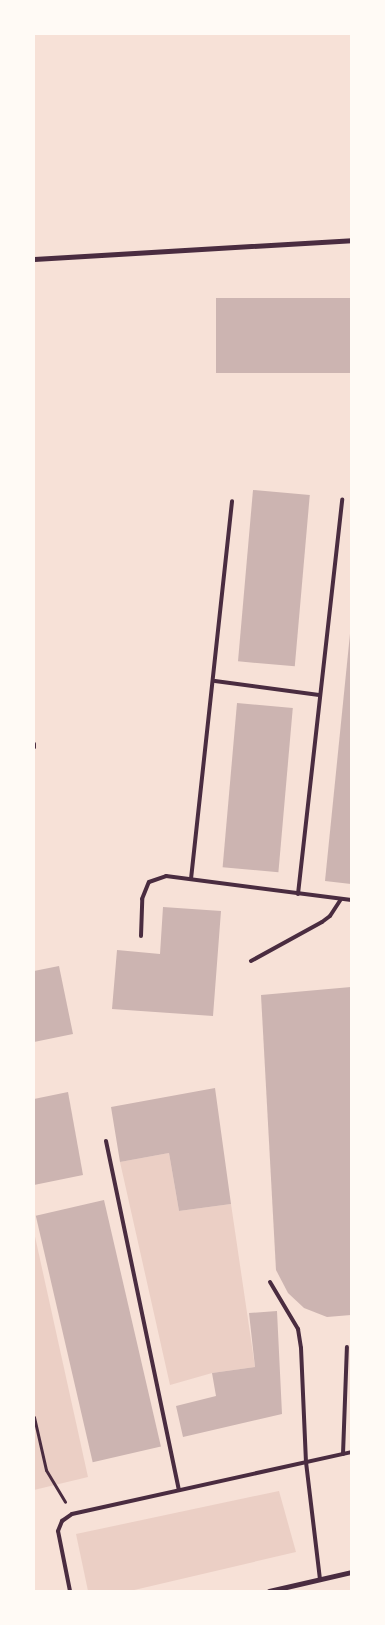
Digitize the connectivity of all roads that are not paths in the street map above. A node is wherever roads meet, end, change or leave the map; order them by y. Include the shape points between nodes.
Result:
1 (351, 240) edge
2 (34, 259) edge
3 (342, 499) dead end
4 (232, 501) dead end
5 (214, 681) junction
6 (319, 695) junction
7 (191, 879) junction
8 (298, 894) junction
9 (341, 899) junction
10 (351, 900) edge
11 (140, 936) dead end
12 (251, 961) dead end
13 (106, 1141) dead end
14 (270, 1282) dead end
15 (347, 1347) dead end
16 (351, 1452) edge
17 (343, 1454) junction
18 (306, 1462) junction
19 (179, 1489) junction
20 (351, 1572) edge
21 (320, 1579) junction
22 (70, 1591) edge
23 (269, 1591) edge

1 - 2 street
3 - 6 lane
4 - 5 lane
5 - 6 lane
5 - 7 lane
6 - 8 lane
7 - 8 lane
7 - 11 lane via 166,876 149,882 142,899
8 - 9 lane
9 - 10 lane
9 - 12 lane via 322,922
13 - 19 lane
14 - 18 lane via 298,1329
15 - 17 lane
16 - 17 lane
17 - 18 lane
18 - 19 lane
18 - 21 lane
19 - 22 lane via 72,1514 62,1521 58,1531
20 - 21 street
21 - 23 street

